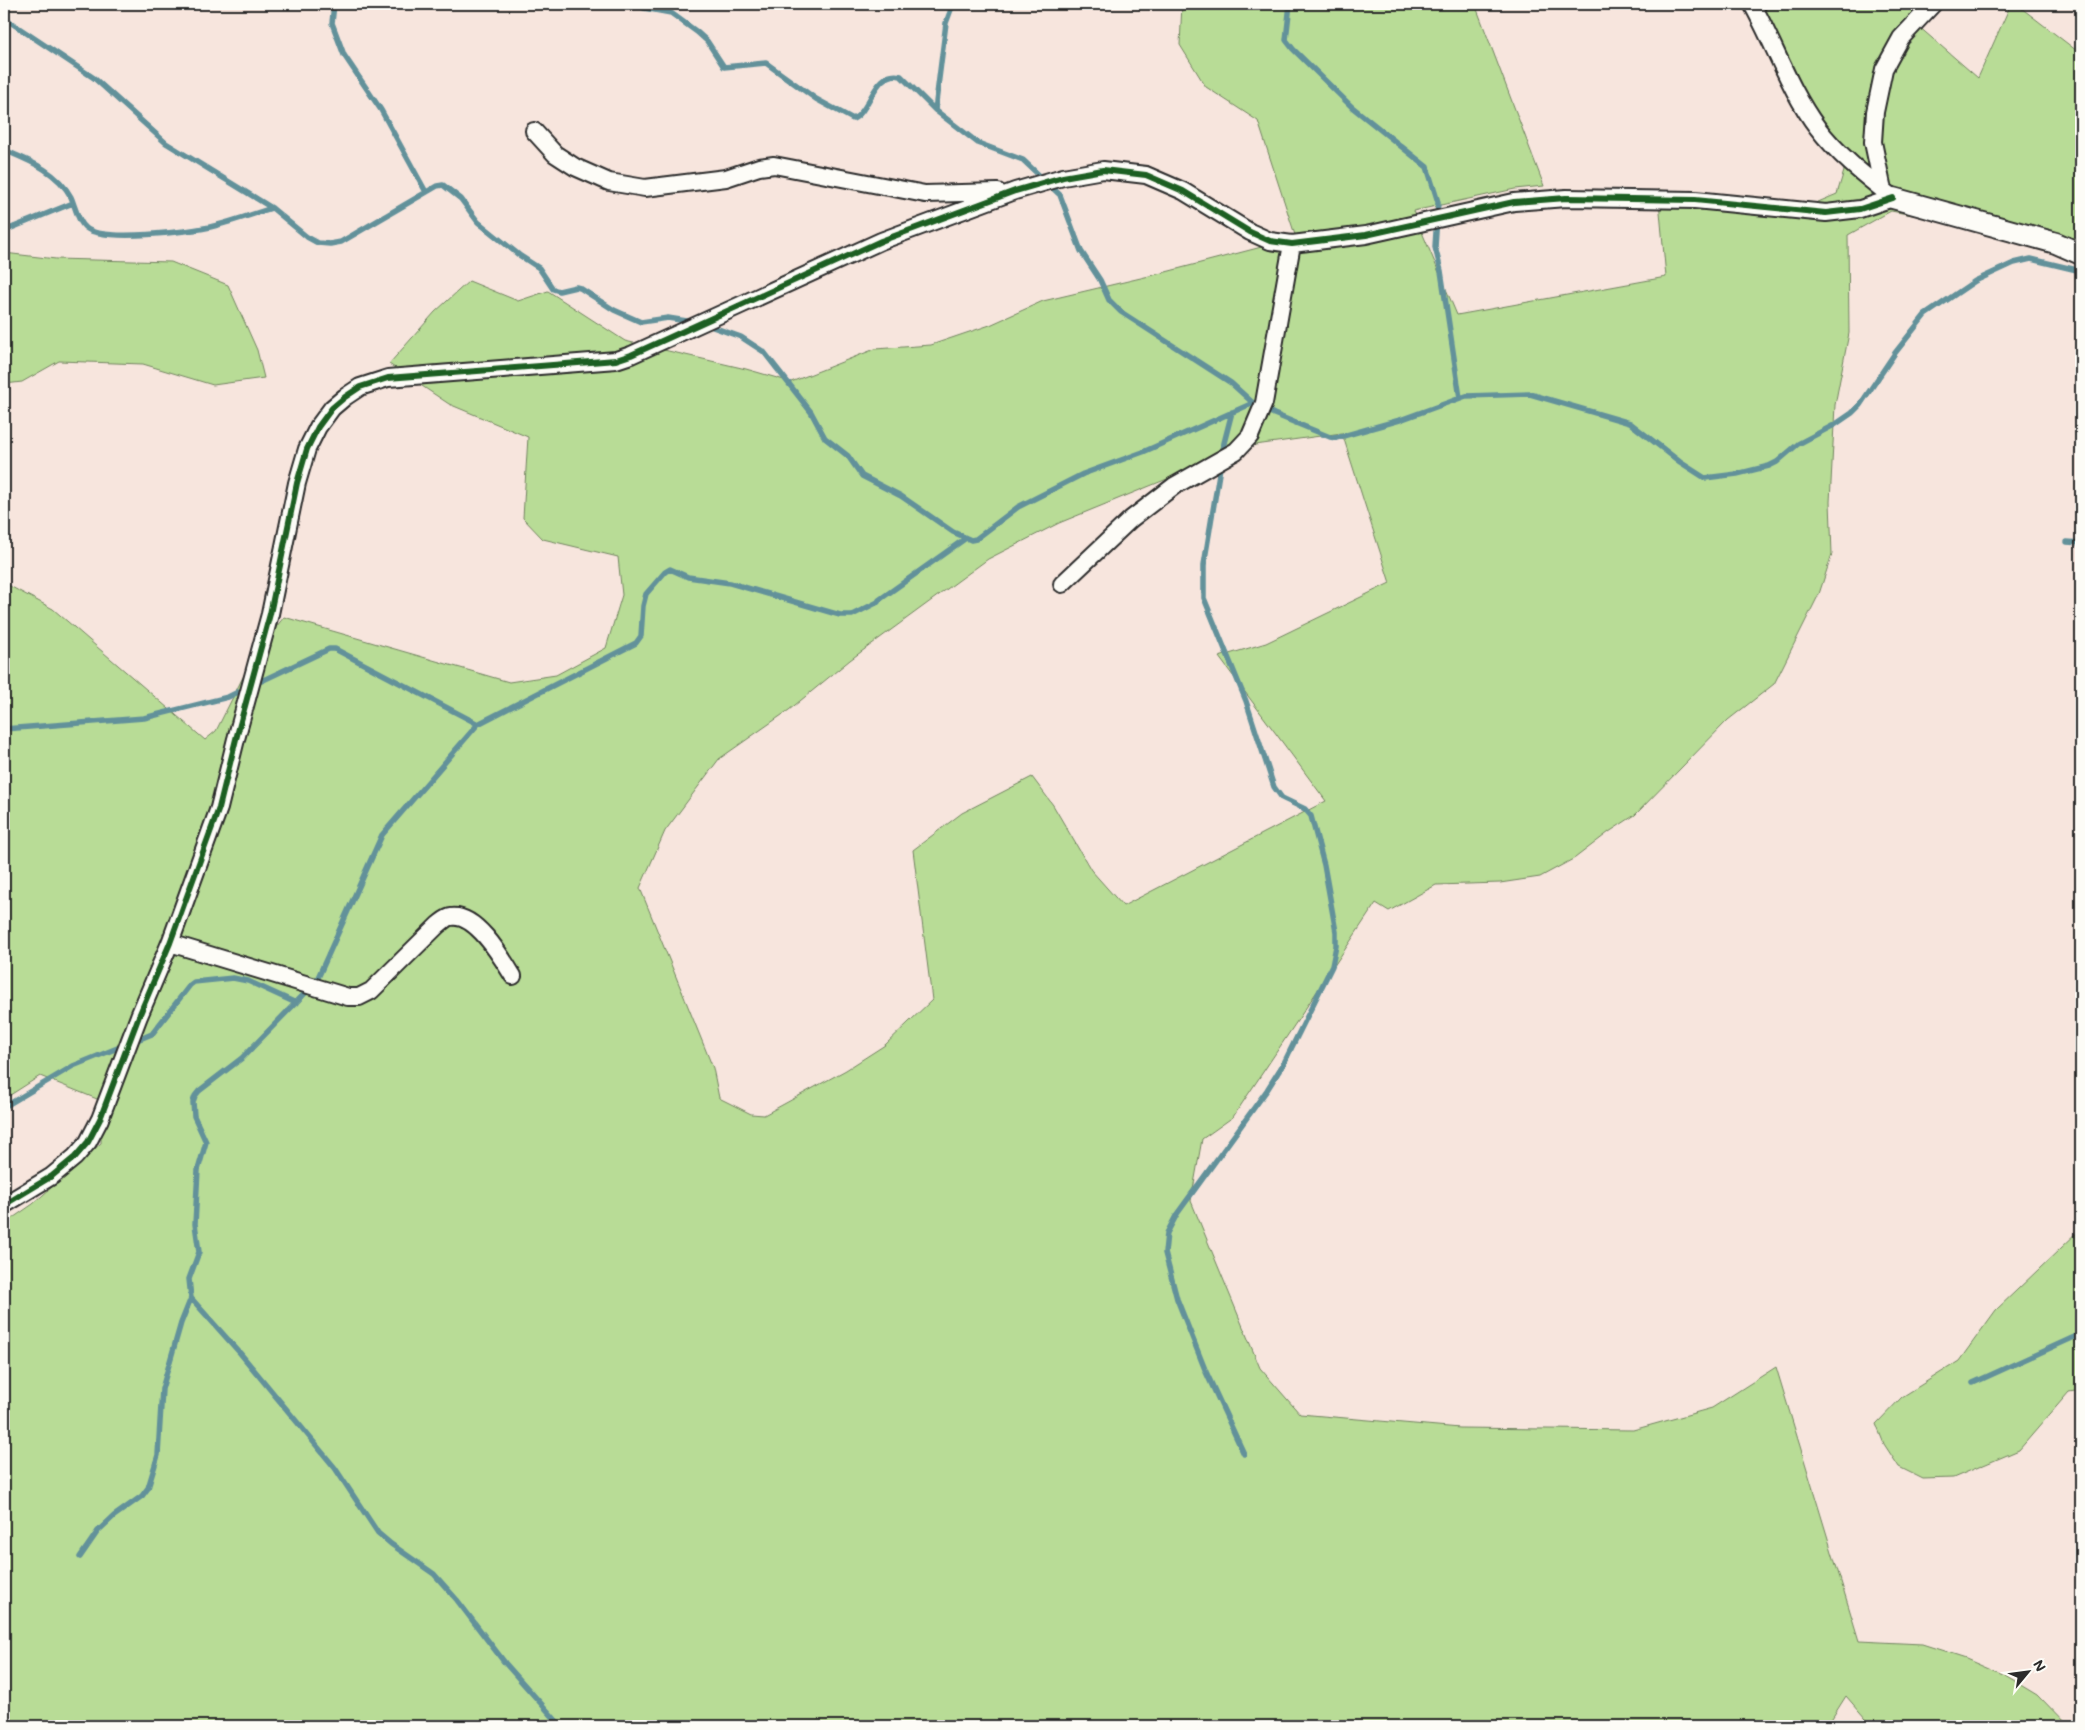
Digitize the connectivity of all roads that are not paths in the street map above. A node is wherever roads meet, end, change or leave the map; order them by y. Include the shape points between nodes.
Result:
1 (1752, 4) edge
2 (1933, 4) edge
3 (534, 131) dead end
4 (1015, 190) junction
5 (1888, 194) junction
6 (1292, 244) junction
7 (2081, 254) edge
8 (1062, 584) dead end
9 (170, 943) junction
10 (513, 976) dead end
11 (4, 1205) edge

1 - 5 street via 1816,126 1842,157
2 - 5 street via 1901,38 1884,69 1873,142
3 - 4 street via 555,154 575,168 609,182 645,188 726,178 774,165 925,194
4 - 6 street via 1102,170 1146,175 1183,190 1250,232
4 - 9 street via 881,241 616,360 388,378 360,386 332,408 307,449 297,482 270,614 219,808
5 - 6 street via 1860,209 1826,213 1695,200 1566,198 1514,202 1366,236
5 - 7 street via 2056,243
6 - 8 street via 1264,403 1250,436 1236,451 1174,486 1131,519
9 - 10 street via 348,997 359,997 371,991 438,925 450,916 462,917 490,939
9 - 11 street via 88,1142 52,1176

